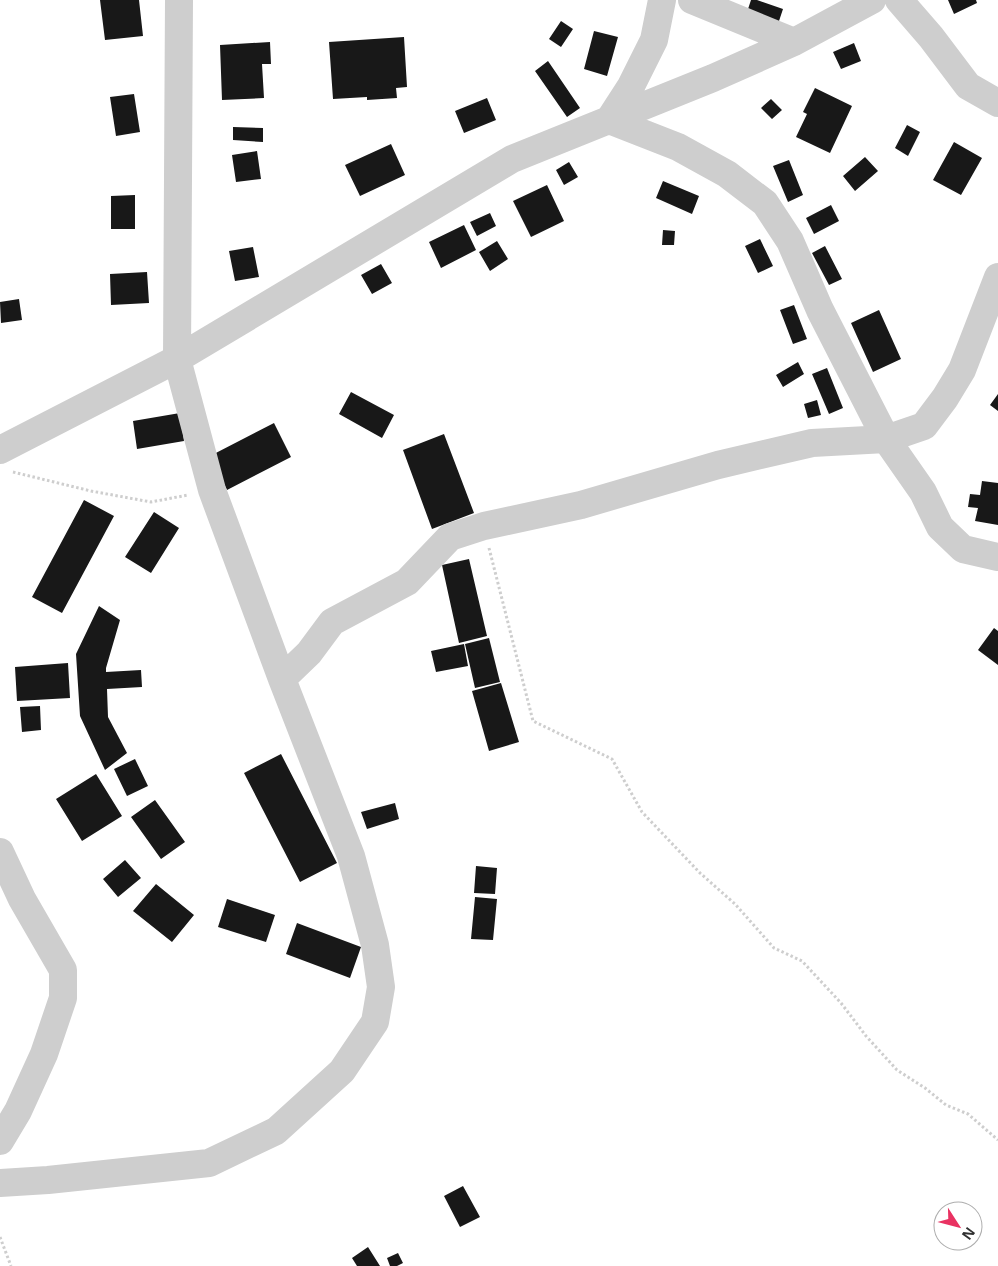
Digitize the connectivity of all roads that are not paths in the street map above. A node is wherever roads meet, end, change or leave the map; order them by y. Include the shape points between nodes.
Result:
1 (179, 0) edge
2 (662, 0) edge
3 (692, 0) edge
4 (872, 0) edge
5 (900, 0) edge
6 (794, 42) junction
7 (998, 103) edge
8 (609, 120) junction
9 (998, 278) edge
10 (177, 360) junction
11 (886, 439) junction
12 (5, 461) edge
13 (998, 557) edge
14 (282, 680) junction
15 (0, 852) edge
16 (0, 1142) edge
17 (0, 1183) edge

1 - 10 street
2 - 8 street via 654,40
3 - 6 street
4 - 6 street
5 - 7 street via 968,86
6 - 8 street
8 - 10 street via 512,159
8 - 11 street via 678,147 727,174 765,203 790,241 820,310
9 - 11 street via 962,370 946,398 924,426
10 - 12 street
10 - 14 street via 212,490
11 - 13 street via 923,492 940,527 963,549
11 - 14 street via 812,444 718,465 581,505 484,526 450,538 407,582 332,622 309,653
14 - 17 street via 351,856 375,945 381,987 375,1022 342,1071 276,1131 209,1163
15 - 16 street via 22,899 63,970 63,998 44,1054

